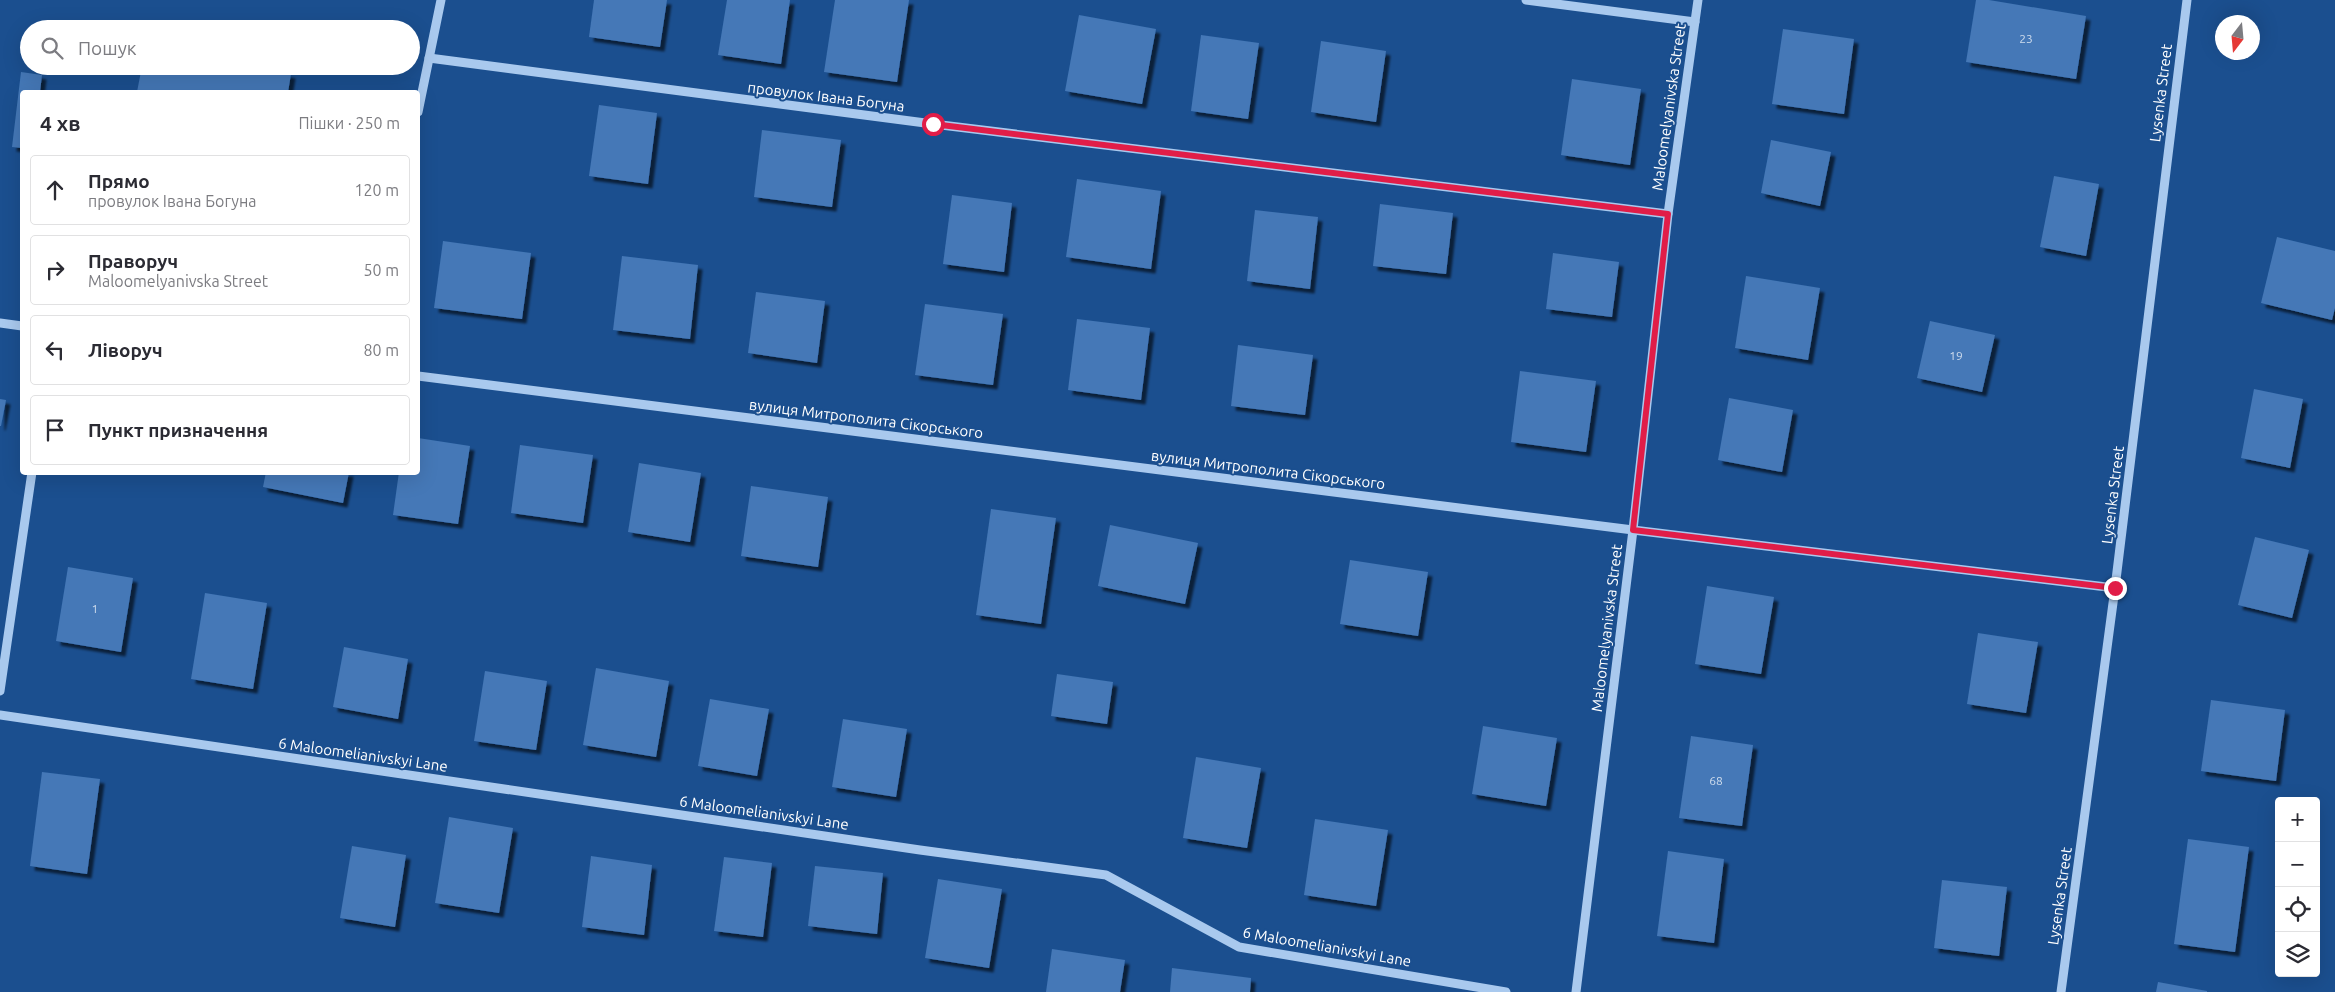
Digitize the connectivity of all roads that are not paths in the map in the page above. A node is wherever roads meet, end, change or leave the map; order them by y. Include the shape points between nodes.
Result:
1 (441, 0) edge
2 (1526, 0) edge
3 (1698, 0) edge
4 (2187, 0) edge
5 (1695, 22) junction
6 (429, 58) junction
7 (420, 102) edge
8 (1668, 214) junction
9 (0, 323) edge
10 (20, 326) edge
11 (420, 376) edge
12 (32, 475) edge
13 (1633, 530) junction
14 (2115, 588) junction
15 (0, 690) edge
16 (0, 715) edge
17 (1506, 992) edge
18 (1576, 992) edge
19 (2061, 992) edge

1 - 6 street
2 - 5 street
3 - 5 street, Maloomelyanivska Street
4 - 14 street, Lysenka Street
5 - 8 street, Maloomelyanivska Street
6 - 7 street
6 - 8 street, провулок Івана Богуна via 933,124
8 - 13 street, Maloomelyanivska Street
9 - 10 street
11 - 13 street, вулиця Митрополита Сікорського
12 - 15 street
13 - 14 street, вулиця Митрополита Сікорського
13 - 18 street, Maloomelyanivska Street
14 - 19 street, Lysenka Street
16 - 17 street, 6 Maloomelianivskyi Lane via 1106,875 1239,947

